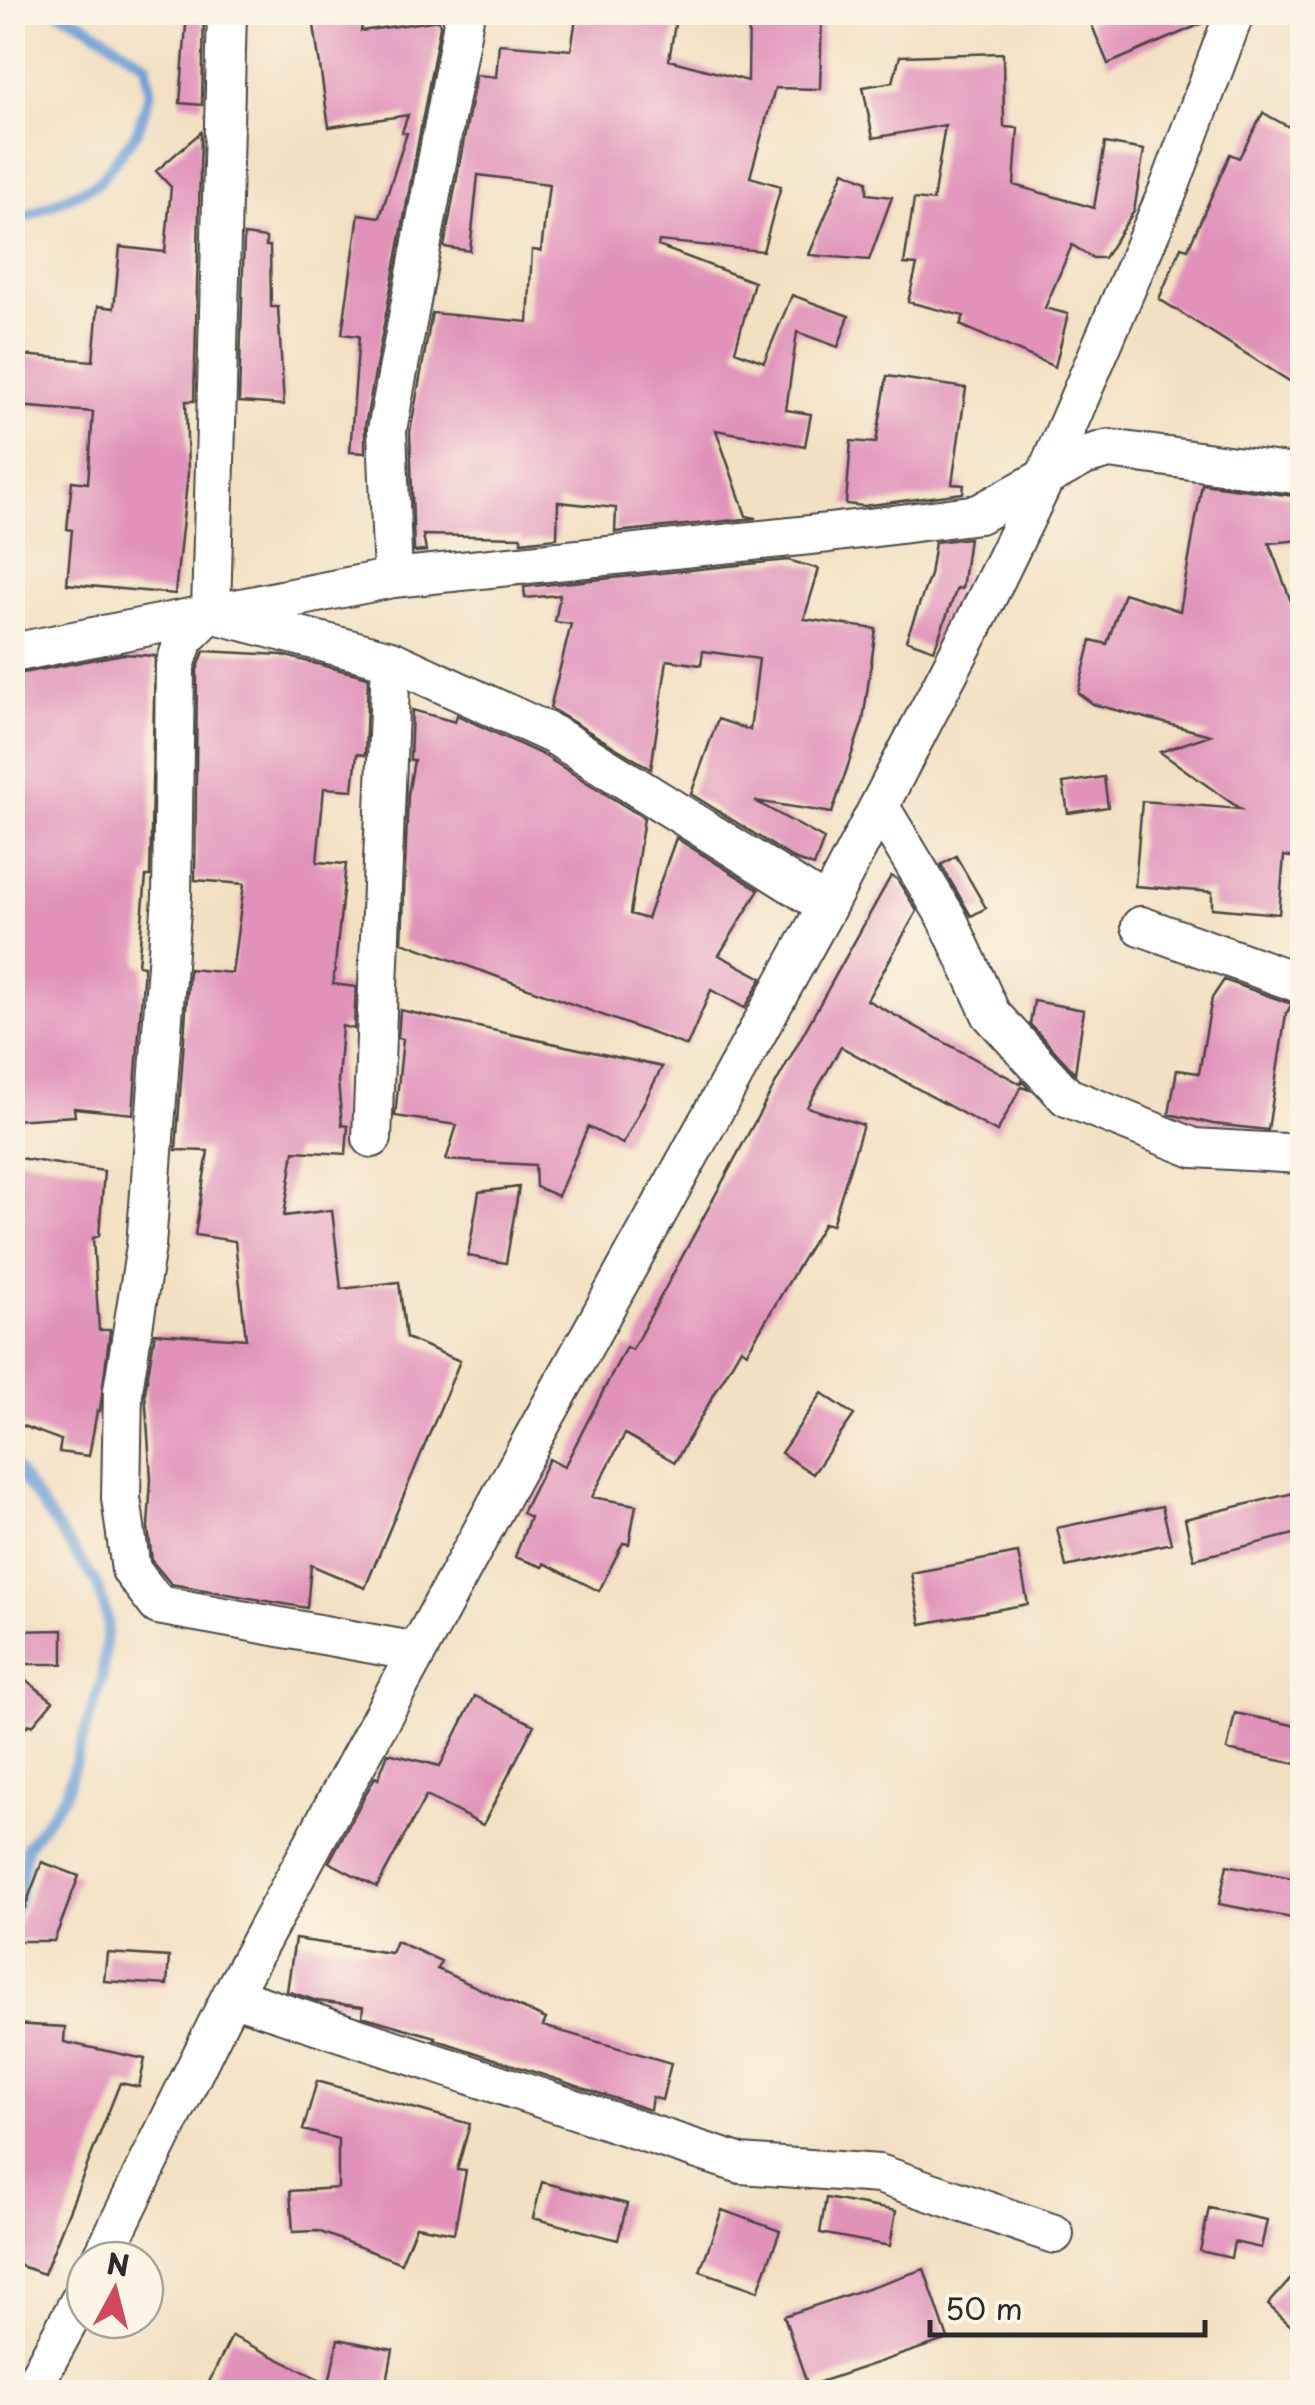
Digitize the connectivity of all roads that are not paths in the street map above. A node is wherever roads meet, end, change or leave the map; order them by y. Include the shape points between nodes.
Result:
1 (228, 12) edge
2 (465, 12) edge
3 (1235, 12) edge
4 (1302, 475) edge
5 (1044, 480) junction
6 (392, 578) junction
7 (210, 612) junction
8 (12, 653) edge
9 (392, 660) junction
10 (880, 807) junction
11 (827, 906) junction
12 (1140, 926) dead end
13 (1302, 984) edge
14 (372, 1138) dead end
15 (1302, 1154) edge
16 (417, 1652) junction
17 (231, 1996) junction
18 (1054, 2234) dead end
19 (110, 2240) edge
20 (65, 2328) edge
21 (30, 2392) edge

1 - 7 street
2 - 6 street via 387,430
3 - 5 street via 1168,191
4 - 5 street via 1109,449
5 - 6 street via 979,514 916,524
5 - 10 street
6 - 7 street
7 - 8 street
7 - 9 street
7 - 16 street via 184,639 175,666 172,897 146,1246 123,1390 121,1498 131,1570 158,1605
9 - 11 street via 554,736
9 - 14 street
10 - 11 street
10 - 15 street via 948,918 992,1014 1067,1097 1194,1148
11 - 16 street
12 - 13 street
16 - 17 street
17 - 18 street via 740,2164 879,2174
17 - 19 street
20 - 21 street

